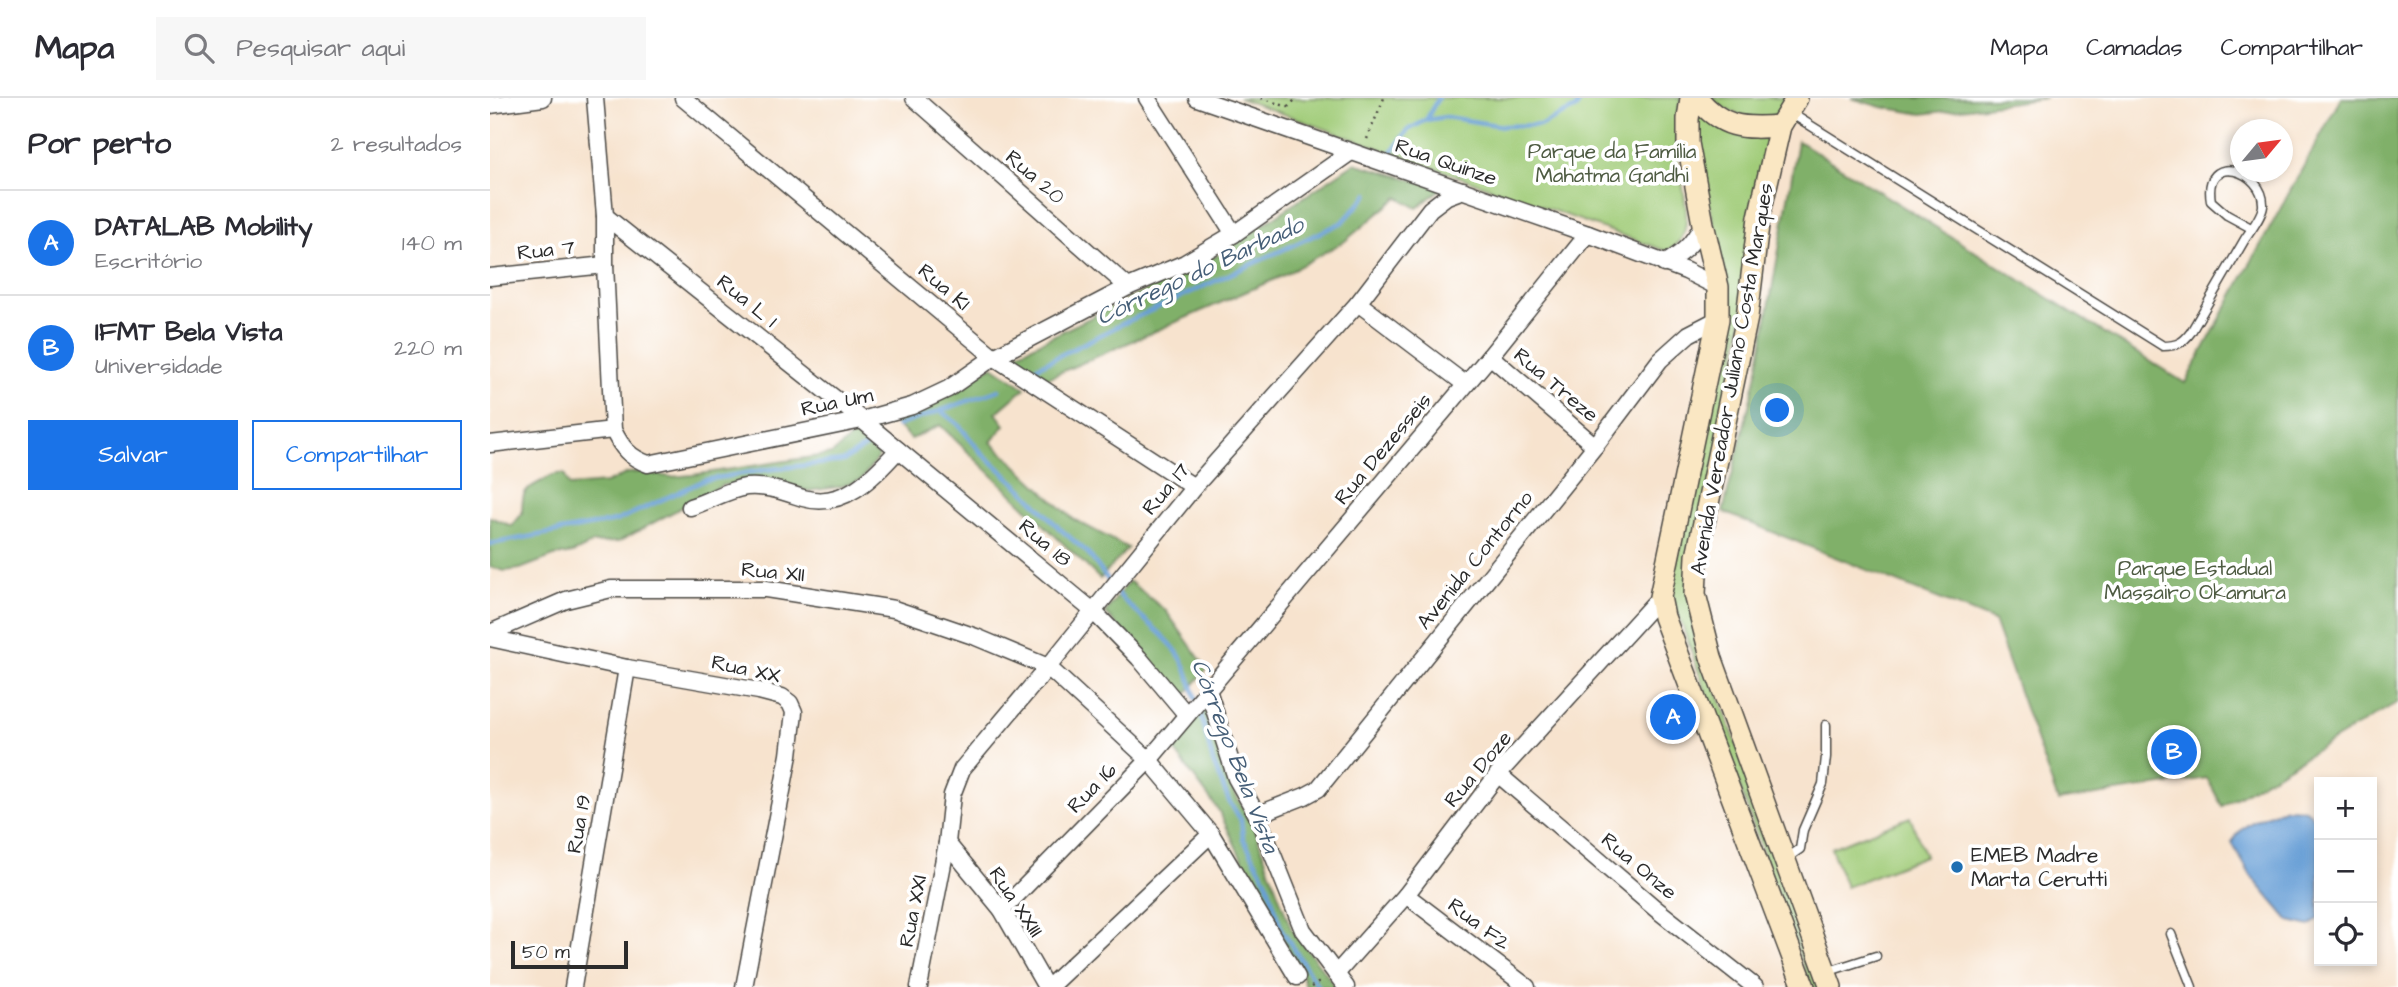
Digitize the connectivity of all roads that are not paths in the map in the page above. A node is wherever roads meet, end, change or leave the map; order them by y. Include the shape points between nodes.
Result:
1 (542, 98) edge
2 (594, 98) edge
3 (683, 98) edge
4 (914, 98) edge
5 (1147, 98) edge
6 (1197, 98) edge
7 (1691, 98) edge
8 (1697, 98) edge
9 (490, 105) edge
10 (1788, 112) edge
11 (1351, 152) junction
12 (1463, 190) junction
13 (605, 216) junction
14 (1703, 225) junction
15 (2251, 228) junction
16 (1234, 234) junction
17 (1588, 234) junction
18 (1664, 264) junction
19 (605, 265) junction
20 (490, 277) edge
21 (1128, 287) junction
22 (1718, 287) junction
23 (1358, 303) junction
24 (1718, 319) junction
25 (1490, 356) junction
26 (995, 357) junction
27 (1465, 384) junction
28 (862, 420) junction
29 (613, 430) junction
30 (490, 443) edge
31 (1595, 446) junction
32 (898, 450) junction
33 (1194, 487) junction
34 (690, 508) dead end
35 (1660, 597) junction
36 (1093, 611) junction
37 (490, 633) edge
38 (490, 638) edge
39 (1048, 667) junction
40 (627, 668) junction
41 (1207, 692) junction
42 (1188, 712) junction
43 (1826, 725) dead end
44 (1149, 760) junction
45 (1498, 774) junction
46 (1257, 815) junction
47 (1211, 834) junction
48 (947, 843) junction
49 (1785, 859) junction
50 (1406, 895) junction
51 (1002, 911) junction
52 (2171, 934) dead end
53 (1876, 956) dead end
54 (1297, 977) dead end
55 (1330, 977) junction
56 (1829, 980) edge
57 (573, 987) edge
58 (744, 987) edge
59 (919, 987) edge
60 (1047, 987) edge
61 (1346, 987) edge
62 (1527, 987) edge
63 (1755, 987) edge
64 (1804, 987) edge
65 (2192, 987) edge

1 - 9 street
2 - 13 street
3 - 26 street, Rua K1
4 - 21 street, Rua 20
5 - 16 street
6 - 11 street, Rua Quinze
7 - 14 main road, Avenida Vereador Juliano Costa Marques via 1688,143
8 - 10 main road via 1728,124 1750,129
10 - 15 lane via 2163,346 2185,340
10 - 49 main road, Avenida Vereador Juliano Costa Marques via 1759,217 1747,317 1697,556 1695,594 1711,657
11 - 12 street, Rua Quinze
11 - 16 street, Rua Um
12 - 17 street, Rua Quinze
12 - 23 street, Rua 17 via 1430,209
13 - 19 street
13 - 28 street, Rua L 1
14 - 18 street via 1695,241
14 - 22 main road, Avenida Vereador Juliano Costa Marques
15 - 15 lane via 2262,210 2258,189 2247,176 2230,169 2214,176 2211,201
16 - 21 street, Rua Um via 1185,263
17 - 18 street, Rua Quinze
17 - 25 street, Rua Dezesseis
18 - 22 street, Rua Quinze
19 - 20 street, Rua 7
19 - 29 street
21 - 26 street, Rua Um
22 - 24 main road, Avenida Vereador Juliano Costa Marques
23 - 27 street
23 - 33 street, Rua 17
24 - 31 street, Avenida Contorno via 1689,334 1660,360
24 - 35 main road, Avenida Vereador Juliano Costa Marques
25 - 27 street, Rua Dezesseis
25 - 31 street, Rua Treze
26 - 28 street, Rua Um via 948,389 912,406
26 - 33 street, Rua K1
27 - 41 street, Rua Dezesseis
28 - 29 street, Rua Um via 648,464 623,449
28 - 32 street, Rua 18
29 - 30 street
31 - 46 street, Avenida Contorno via 1323,783 1306,796
32 - 34 street via 867,483 831,500 807,499 776,488 746,487
32 - 36 street, Rua 18
33 - 36 street, Rua 17
35 - 45 street, Rua Doze
35 - 64 main road, Avenida Vereador Juliano Costa Marques
36 - 39 street, Rua 17
36 - 42 street, Rua 18
37 - 39 street, Rua XII via 566,600 611,589 766,589 894,609
38 - 40 street, Rua XX
39 - 44 street
39 - 48 street, Rua 17 via 962,769 952,795
40 - 57 street, Rua 19
40 - 58 street, Rua XX via 771,694 790,703 794,712
41 - 42 street, Rua 16
41 - 46 street via 1236,778
42 - 44 street, Rua 16
43 - 49 lane via 1823,784 1803,830 1800,849
44 - 47 street
44 - 51 street, Rua 16
45 - 50 street, Rua Doze
45 - 63 street, Rua Onze
46 - 55 street via 1303,930
47 - 54 street
47 - 60 street
48 - 51 street, Rua XXIII
48 - 59 street, Rua XXI
49 - 56 main road, Avenida Vereador Juliano Costa Marques
50 - 55 street, Rua Doze
50 - 62 street, Rua F2
51 - 60 street, Rua XXIII
52 - 65 lane
53 - 56 lane
55 - 61 street

